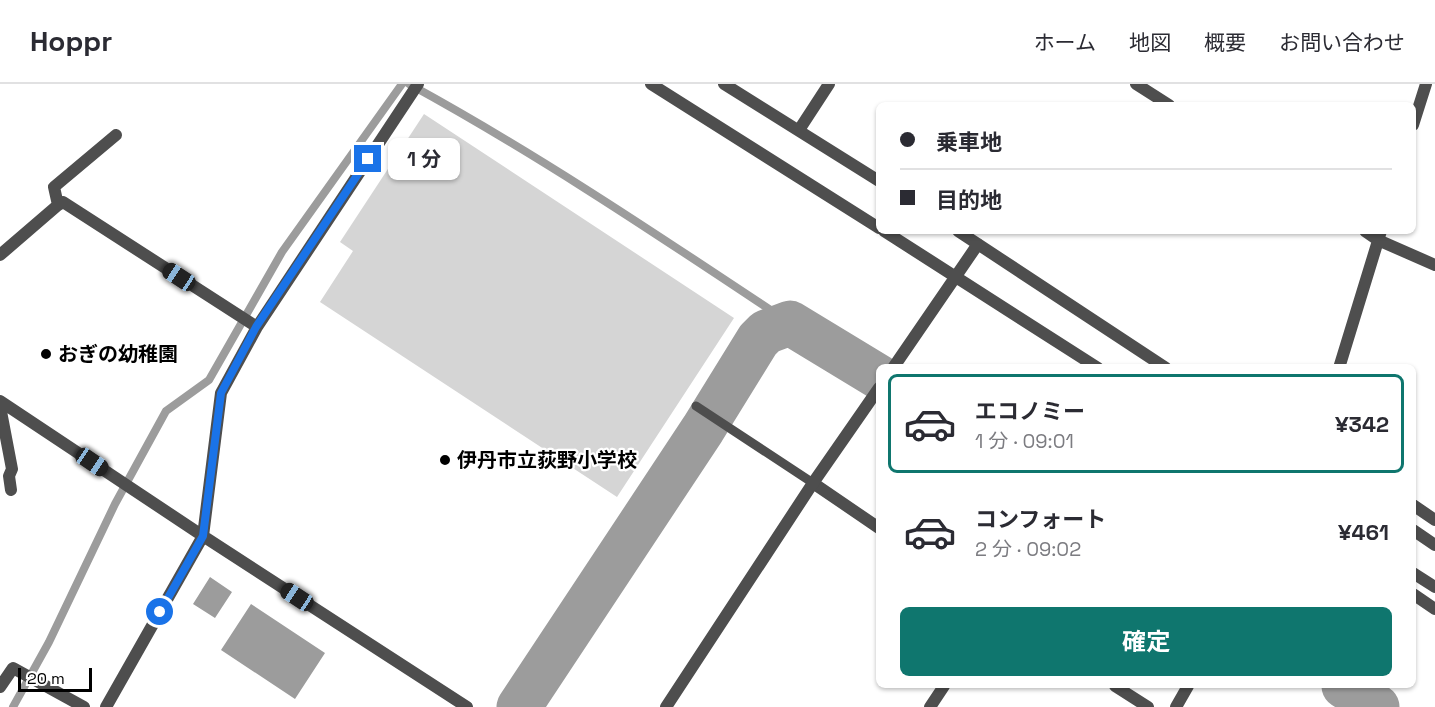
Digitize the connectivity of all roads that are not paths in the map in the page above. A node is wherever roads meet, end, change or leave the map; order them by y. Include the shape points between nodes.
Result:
1 (418, 84) edge
2 (651, 84) edge
3 (724, 84) edge
4 (829, 84) edge
5 (1136, 84) edge
6 (1426, 84) edge
7 (1164, 102) edge
8 (1416, 116) edge
9 (799, 130) junction
10 (116, 135) dead end
11 (876, 179) edge
12 (58, 205) junction
13 (876, 226) edge
14 (889, 234) edge
15 (963, 234) edge
16 (1380, 235) edge
17 (978, 244) junction
18 (0, 255) edge
19 (1435, 265) edge
20 (956, 276) junction
21 (256, 327) junction
22 (896, 364) edge
23 (1092, 364) edge
24 (1160, 364) edge
25 (1340, 364) edge
26 (876, 392) edge
27 (0, 404) edge
28 (696, 406) dead end
29 (3, 443) edge
30 (813, 483) junction
31 (11, 490) dead end
32 (1416, 507) edge
33 (1435, 520) edge
34 (876, 526) edge
35 (1416, 532) edge
36 (203, 536) junction
37 (1435, 545) edge
38 (1416, 575) edge
39 (1435, 587) edge
40 (1416, 596) edge
41 (1435, 609) edge
42 (0, 687) edge
43 (943, 688) edge
44 (1118, 688) edge
45 (1187, 688) edge
46 (84, 707) edge
47 (106, 707) edge
48 (467, 707) edge
49 (666, 707) edge
50 (930, 707) edge
51 (1148, 707) edge
52 (1176, 707) edge

1 - 21 street
2 - 13 street
3 - 9 street
4 - 9 street
5 - 7 street
6 - 8 street
9 - 11 street
10 - 12 street via 54,187
12 - 18 street
12 - 21 street via 63,202
14 - 20 street
15 - 17 street
16 - 19 street
16 - 25 street
17 - 20 street
17 - 24 street
20 - 22 street
20 - 23 street
21 - 36 street via 221,393
26 - 30 street
27 - 29 street
27 - 36 street
28 - 30 lane
29 - 31 street via 12,469
30 - 34 street
30 - 49 street
32 - 33 street
35 - 37 street
36 - 47 street
36 - 48 street
38 - 39 street
40 - 41 street
42 - 46 street via 13,668
43 - 50 street
44 - 51 street
45 - 52 street

